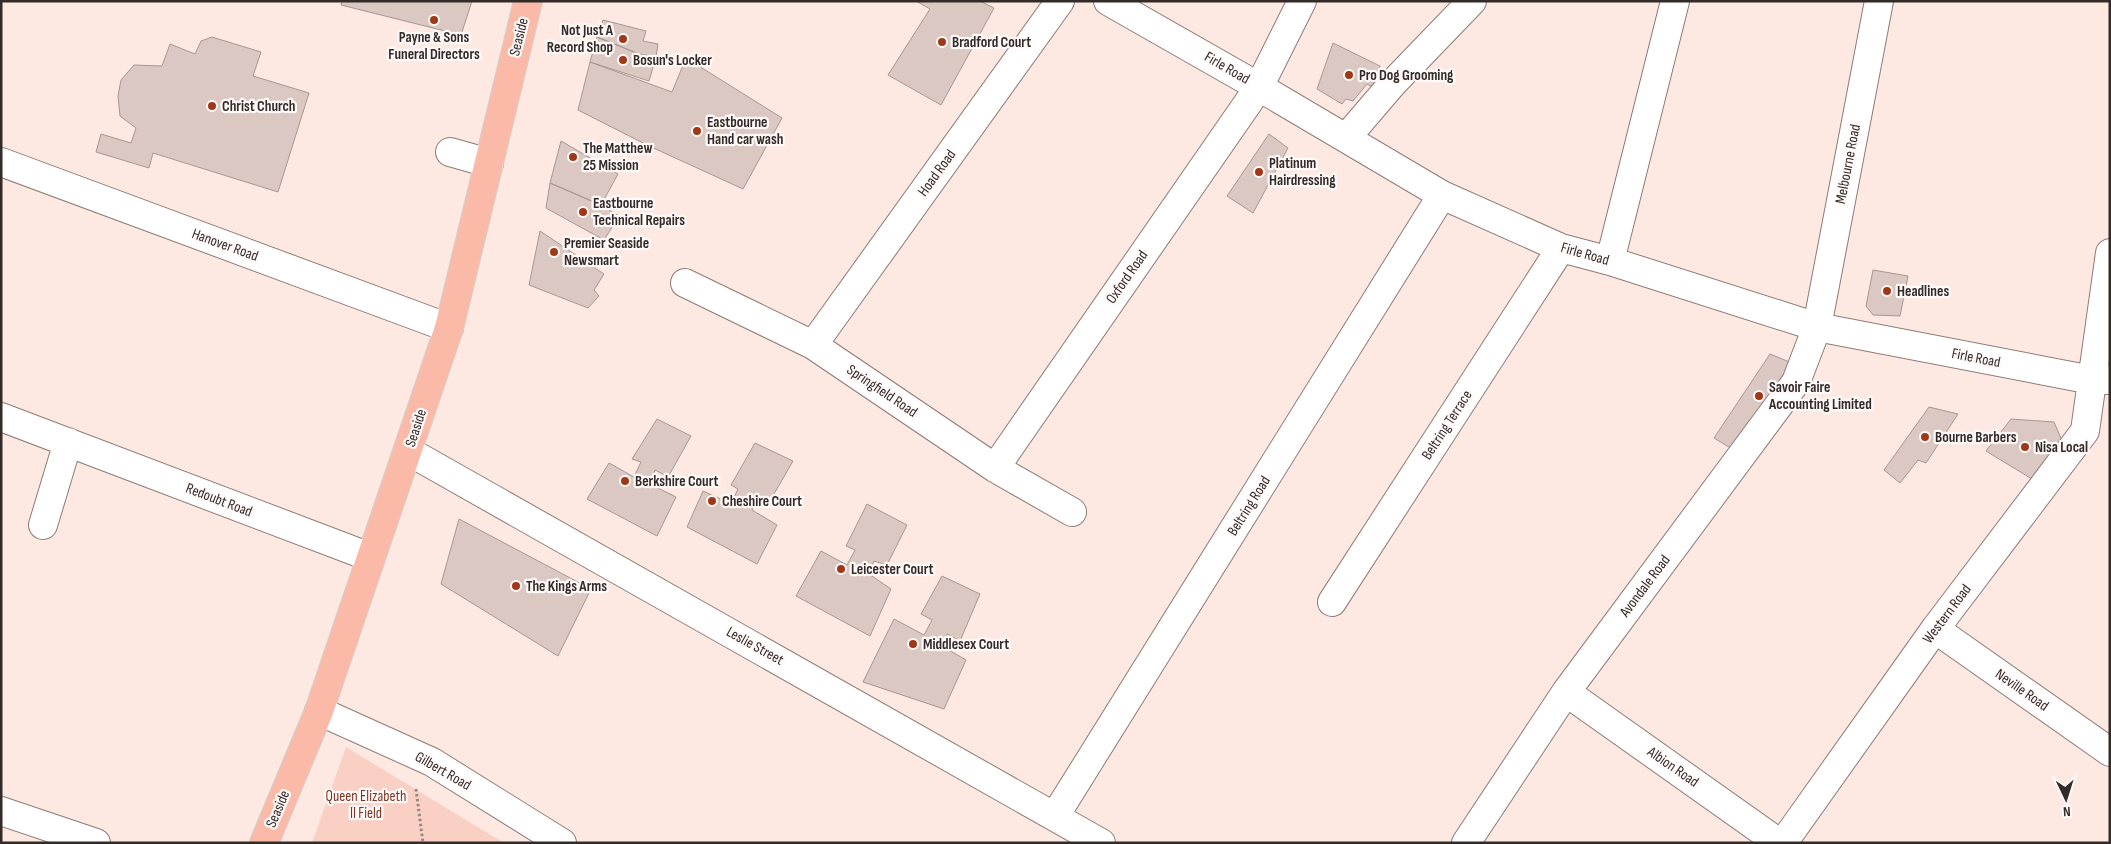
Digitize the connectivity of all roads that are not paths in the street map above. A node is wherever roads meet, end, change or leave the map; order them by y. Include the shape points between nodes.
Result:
1 (528, 1) edge
2 (1060, 1) edge
3 (1108, 1) edge
4 (1302, 1) edge
5 (1472, 1) edge
6 (1675, 1) edge
7 (1879, 1) edge
8 (1259, 87) junction
9 (1346, 138) junction
10 (450, 152) dead end
11 (1, 162) edge
12 (489, 163) junction
13 (1442, 195) junction
14 (1561, 248) junction
15 (2110, 253) edge
16 (1610, 261) junction
17 (685, 283) dead end
18 (1816, 327) junction
19 (449, 328) junction
20 (813, 345) junction
21 (2101, 380) edge
22 (1, 417) edge
23 (68, 442) junction
24 (408, 450) junction
25 (995, 468) junction
26 (1072, 512) dead end
27 (43, 525) dead end
28 (370, 557) junction
29 (1332, 602) dead end
30 (1935, 629) junction
31 (1566, 692) junction
32 (319, 710) junction
33 (2110, 752) edge
34 (1, 811) edge
35 (1055, 816) junction
36 (96, 843) edge
37 (264, 843) edge
38 (562, 843) edge
39 (1101, 843) edge
40 (1466, 843) edge
41 (1779, 843) edge
42 (1783, 843) edge

1 - 12 main road, Seaside
2 - 20 street, Hoad Road
3 - 8 street, Firle Road
4 - 8 street, Oxford Road
5 - 9 street via 1394,82
6 - 16 street
7 - 18 street, Melbourne Road
8 - 9 street, Firle Road
8 - 25 street, Oxford Road
9 - 13 street, Firle Road
10 - 12 street
11 - 19 street, Hanover Road
12 - 19 main road, Seaside
13 - 14 street, Firle Road
13 - 35 street, Beltring Road
14 - 16 street, Firle Road
14 - 29 street, Beltring Terrace
15 - 21 street, Western Road
16 - 18 street, Firle Road
17 - 20 street, Springfield Road
18 - 21 street, Firle Road
18 - 31 street, Avondale Road via 1796,382
19 - 24 main road, Seaside
20 - 25 street, Springfield Road
21 - 30 street, Western Road via 2085,431
22 - 23 street, Redoubt Road
23 - 27 street
23 - 28 street, Redoubt Road
24 - 28 main road, Seaside
24 - 35 street, Leslie Street
25 - 26 street, Springfield Road
28 - 32 main road, Seaside
30 - 33 street, Neville Road
30 - 42 street, Western Road
31 - 40 street, Avondale Road
31 - 41 street, Albion Road
32 - 37 main road, Seaside
32 - 38 street, Gilbert Road via 432,762
34 - 36 street
35 - 39 street, Leslie Street

